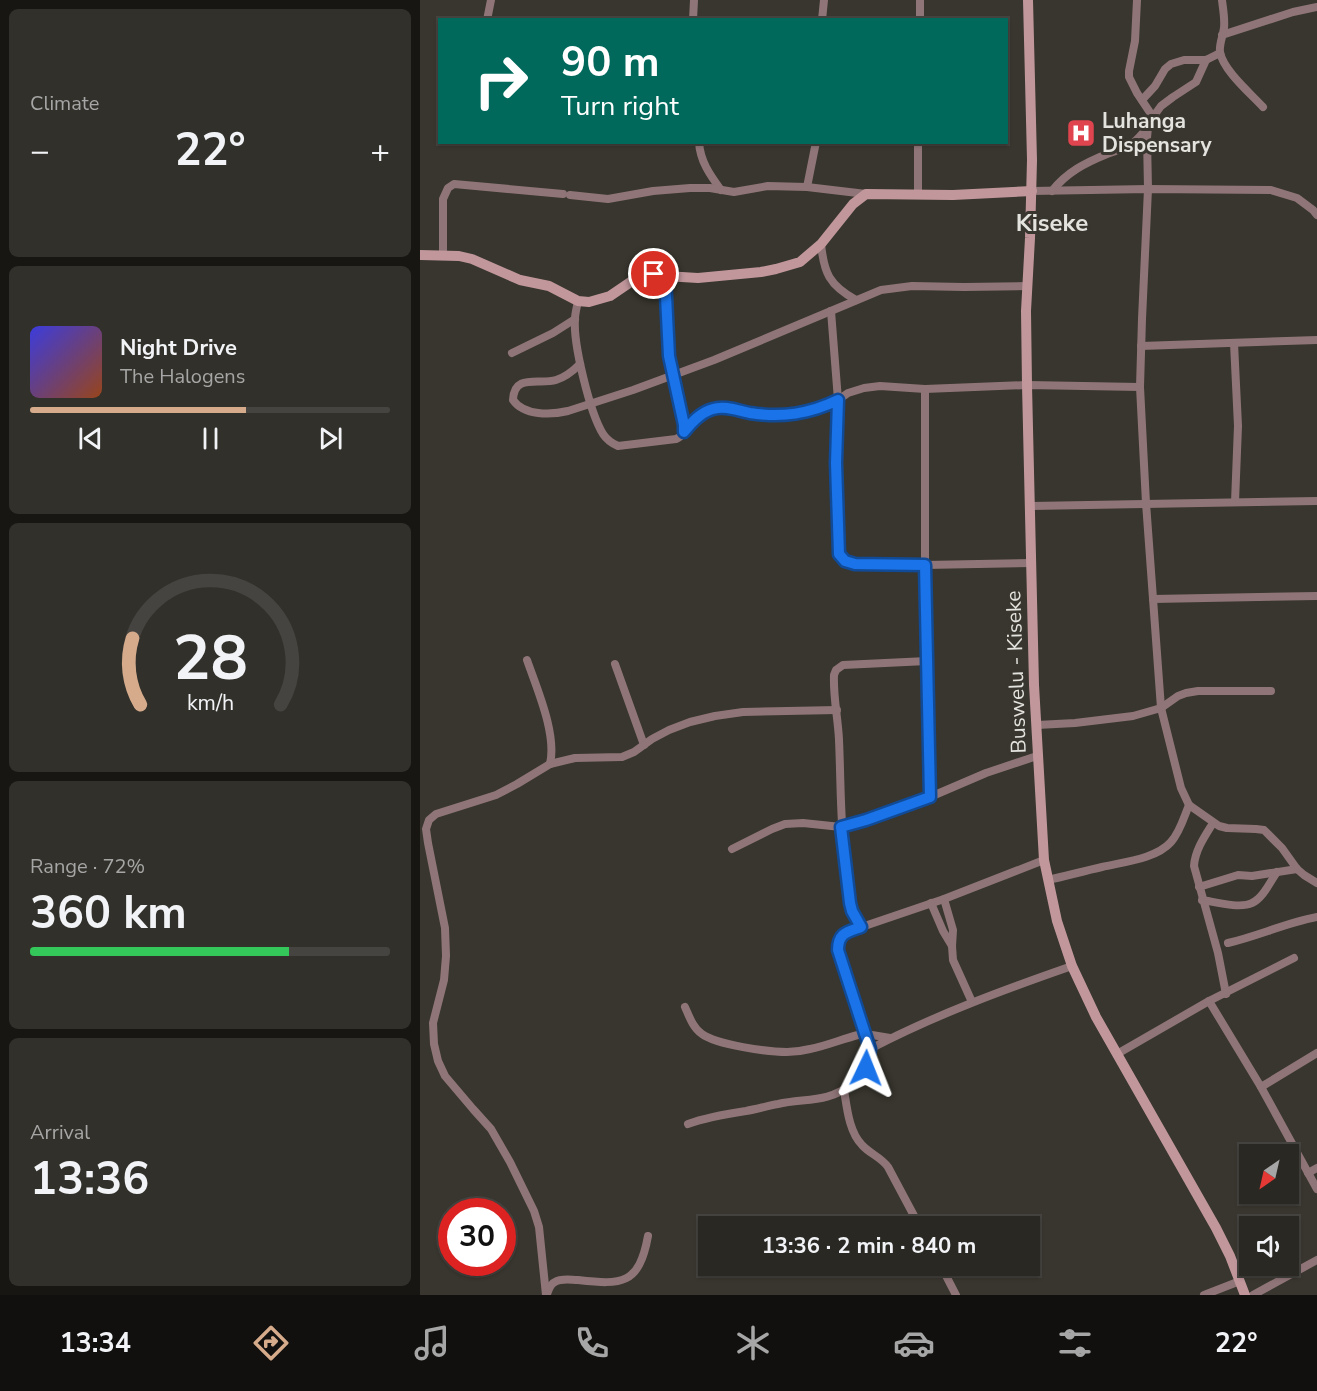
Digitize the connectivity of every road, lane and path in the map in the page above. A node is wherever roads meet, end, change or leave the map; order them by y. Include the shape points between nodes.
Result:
1 (491, 0) edge
2 (694, 0) edge
3 (824, 0) edge
4 (920, 0) edge
5 (1028, 0) edge
6 (1137, 0) edge
7 (1222, 0) edge
8 (1317, 7) edge
9 (487, 18) edge
10 (693, 18) edge
11 (822, 18) edge
12 (920, 18) edge
13 (1222, 35) junction
14 (1220, 53) junction
15 (1206, 60) junction
16 (1142, 100) junction
17 (1263, 107) dead end
18 (1153, 117) junction
19 (1148, 127) junction
20 (699, 144) edge
21 (816, 144) edge
22 (918, 144) edge
23 (807, 187) junction
24 (721, 189) junction
25 (1148, 189) junction
26 (1032, 191) junction
27 (1052, 191) junction
28 (866, 195) junction
29 (918, 195) junction
30 (1317, 215) edge
31 (821, 244) junction
32 (420, 255) edge
33 (443, 256) junction
34 (665, 276) junction
35 (1028, 286) junction
36 (856, 300) junction
37 (578, 301) junction
38 (831, 311) junction
39 (574, 320) junction
40 (1317, 340) edge
41 (1234, 343) junction
42 (1141, 346) junction
43 (512, 352) dead end
44 (580, 364) junction
45 (673, 375) junction
46 (1027, 385) junction
47 (1140, 387) junction
48 (925, 389) junction
49 (838, 400) junction
50 (591, 403) junction
51 (684, 432) junction
52 (1317, 501) edge
53 (1235, 502) junction
54 (1146, 503) junction
55 (1031, 506) junction
56 (1032, 563) junction
57 (925, 565) junction
58 (1317, 596) edge
59 (1153, 599) junction
60 (527, 660) dead end
61 (927, 661) junction
62 (615, 664) dead end
63 (1271, 691) dead end
64 (1161, 708) junction
65 (837, 710) junction
66 (1037, 725) junction
67 (644, 745) junction
68 (1038, 756) junction
69 (550, 764) junction
70 (930, 797) junction
71 (1189, 805) junction
72 (1213, 823) junction
73 (841, 827) junction
74 (732, 849) dead end
75 (1044, 860) junction
76 (1297, 869) junction
77 (1277, 872) junction
78 (1048, 880) junction
79 (1317, 883) edge
80 (1199, 887) junction
81 (944, 898) junction
82 (1202, 900) junction
83 (931, 903) junction
84 (1317, 916) edge
85 (861, 927) junction
86 (1228, 943) dead end
87 (952, 946) junction
88 (1294, 958) dead end
89 (1072, 966) junction
90 (1226, 994) junction
91 (1209, 1001) junction
92 (972, 1002) junction
93 (685, 1007) dead end
94 (866, 1034) junction
95 (890, 1038) junction
96 (870, 1049) junction
97 (1317, 1053) edge
98 (1117, 1054) junction
99 (1261, 1087) junction
100 (844, 1090) junction
101 (688, 1124) dead end
102 (1317, 1168) edge
103 (1308, 1173) junction
104 (1317, 1190) edge
105 (914, 1216) edge
106 (648, 1236) dead end
107 (1317, 1260) edge
108 (946, 1276) edge
109 (1240, 1281) junction
110 (546, 1295) edge
111 (956, 1295) edge
112 (1204, 1295) edge
113 (1245, 1295) edge
114 (1253, 1295) edge

1 - 9 street
2 - 10 street
3 - 11 street
4 - 12 street
5 - 26 main road, Buswelu - Kiseke
6 - 16 street via 1129,71 1131,84
7 - 13 street
8 - 13 street
13 - 14 street
14 - 15 street
14 - 17 street via 1232,74
15 - 16 street via 1171,64
15 - 18 street via 1196,82 1161,106
16 - 18 street
18 - 19 street
19 - 25 street
19 - 27 street via 1129,145 1075,169
20 - 24 street via 707,170
21 - 23 street
22 - 29 street
23 - 24 street via 768,186 734,192
23 - 28 street
24 - 33 street via 677,189 608,198 454,184 443,199
25 - 27 street
25 - 30 street via 1271,190 1297,198
25 - 42 street
26 - 27 street
26 - 29 main road
26 - 35 main road, Buswelu - Kiseke
28 - 29 main road
28 - 31 main road via 853,204
31 - 34 main road via 800,262 777,269 698,278
31 - 36 street via 827,274 842,292
32 - 33 main road
33 - 37 main road via 472,259 520,280 549,286
34 - 37 main road via 644,275 610,296
34 - 45 street
35 - 36 street via 895,287
35 - 46 main road, Buswelu - Kiseke
36 - 38 street
37 - 39 street
38 - 45 street
38 - 49 street
39 - 43 street
39 - 44 street
40 - 41 street
41 - 42 street
41 - 53 street via 1238,426
42 - 47 street
44 - 50 street
44 - 50 street via 554,380 523,383 513,393 513,400 526,411 548,413
45 - 50 street
45 - 51 street
46 - 47 street
46 - 48 street
46 - 55 main road, Buswelu - Kiseke
47 - 54 street
48 - 49 street via 864,388
48 - 57 street
49 - 51 street via 794,414 721,407 695,419
49 - 57 street via 839,554 855,564
50 - 51 street via 603,434 618,446 676,439
52 - 53 street
53 - 54 street
54 - 55 street
54 - 59 street
55 - 56 main road, Buswelu - Kiseke
56 - 57 street
56 - 66 main road, Buswelu - Kiseke
57 - 61 street
58 - 59 street
59 - 64 street
60 - 69 street via 553,747
61 - 65 street via 843,665 834,675
61 - 70 street
62 - 67 street
63 - 64 street via 1198,691 1178,696
64 - 66 street via 1133,716
64 - 71 street
65 - 67 street via 716,716 669,730
65 - 73 street
66 - 68 main road, Buswelu - Kiseke
67 - 69 street via 622,756 575,758
68 - 70 street
68 - 75 main road, Buswelu - Kiseke
69 - 110 street via 496,795 436,814 426,829 445,928 444,980 433,1023 438,1061 445,1076 492,1129 530,1202 539,1227
70 - 73 street
71 - 72 street
71 - 78 street via 1173,840 1156,852
72 - 76 street via 1227,828 1263,830
72 - 80 street via 1194,858
73 - 74 street via 785,824
73 - 85 street via 850,903
75 - 78 main road, Buswelu - Kiseke
75 - 81 street
76 - 77 street
76 - 79 street
77 - 80 street via 1238,875
77 - 82 street via 1252,903
78 - 89 main road, Buswelu - Kiseke
80 - 82 street
81 - 83 street
81 - 87 street via 953,930
82 - 90 street
83 - 85 street
83 - 87 street
84 - 86 street
85 - 94 street via 840,938 838,950
87 - 92 street via 953,960
88 - 90 street
89 - 92 street
89 - 98 main road, Buswelu - Kiseke
90 - 91 street
91 - 98 street
91 - 99 street
92 - 95 street
93 - 94 street via 701,1034 710,1039 769,1051 809,1049
94 - 95 street
94 - 96 street
95 - 96 street
96 - 100 street via 862,1076
97 - 99 street
98 - 109 main road, Buswelu - Kiseke via 1216,1228
99 - 103 street
100 - 101 street via 831,1097 707,1117
100 - 105 street via 855,1135 883,1160
102 - 103 street
103 - 104 street
106 - 110 street via 640,1263 627,1278 603,1283 562,1280 550,1286
107 - 114 street
108 - 111 street
109 - 112 street
109 - 113 main road, Buswelu - Kiseke

